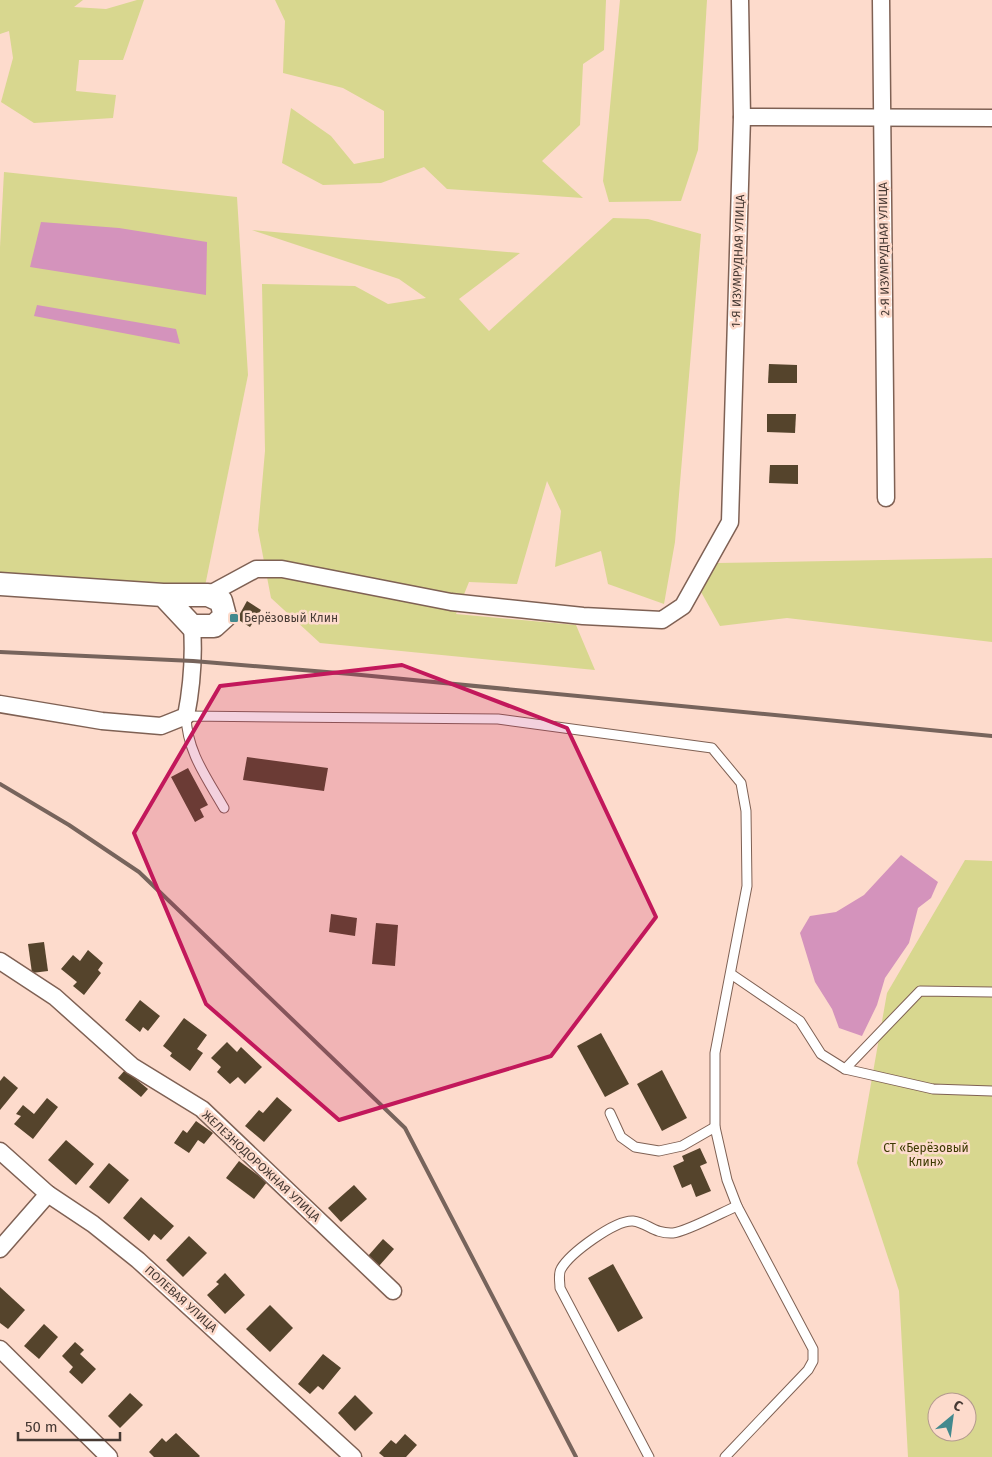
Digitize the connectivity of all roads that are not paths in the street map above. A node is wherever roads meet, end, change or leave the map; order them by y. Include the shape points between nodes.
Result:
1 (740, 0) edge
2 (882, 0) edge
3 (742, 117) junction
4 (883, 118) junction
5 (992, 118) edge
6 (886, 498) dead end
7 (0, 584) edge
8 (163, 595) junction
9 (208, 595) junction
10 (192, 626) junction
11 (0, 704) edge
12 (186, 716) junction
13 (224, 808) dead end
14 (0, 962) edge
15 (731, 974) junction
16 (992, 992) edge
17 (845, 1069) junction
18 (992, 1091) edge
19 (610, 1113) dead end
20 (715, 1127) junction
21 (0, 1151) edge
22 (48, 1194) junction
23 (737, 1206) junction
24 (0, 1249) edge
25 (393, 1291) dead end
26 (0, 1349) edge
27 (110, 1457) edge
28 (353, 1457) edge
29 (649, 1457) edge
30 (725, 1457) edge

1 - 3 street, 1-Я ИЗУМРУДНАЯ УЛИЦА
2 - 4 street, 2-Я ИЗУМРУДНАЯ УЛИЦА
3 - 4 street
3 - 9 street, 1-Я ИЗУМРУДНАЯ УЛИЦА via 730,522 683,606 662,620 583,616 451,602 282,569 256,569
4 - 5 street
4 - 6 street, 2-Я ИЗУМРУДНАЯ УЛИЦА
7 - 8 street
8 - 9 street
8 - 10 street
9 - 10 street via 221,601 225,616 214,626
10 - 12 street via 193,661
11 - 12 street via 102,721 162,726
12 - 13 lane via 186,732 194,756
12 - 15 lane via 498,719 712,748 740,783 746,811 746,886
14 - 25 street, ЖЕЛЕЗНОДОРОЖНАЯ УЛИЦА via 55,997 132,1066 202,1110
15 - 17 lane via 800,1021 821,1054
15 - 20 lane via 715,1053
16 - 17 lane via 920,991
17 - 18 lane via 933,1089
19 - 20 lane via 621,1137 635,1147 660,1151 682,1146
20 - 23 lane via 727,1180
21 - 22 street, ПОЛЕВАЯ УЛИЦА
22 - 24 street
22 - 28 street, ПОЛЕВАЯ УЛИЦА via 138,1260
23 - 29 lane via 675,1233 658,1232 633,1221 621,1223 568,1259 559,1271 560,1288
23 - 30 lane via 813,1349 813,1360 808,1370
26 - 27 street

